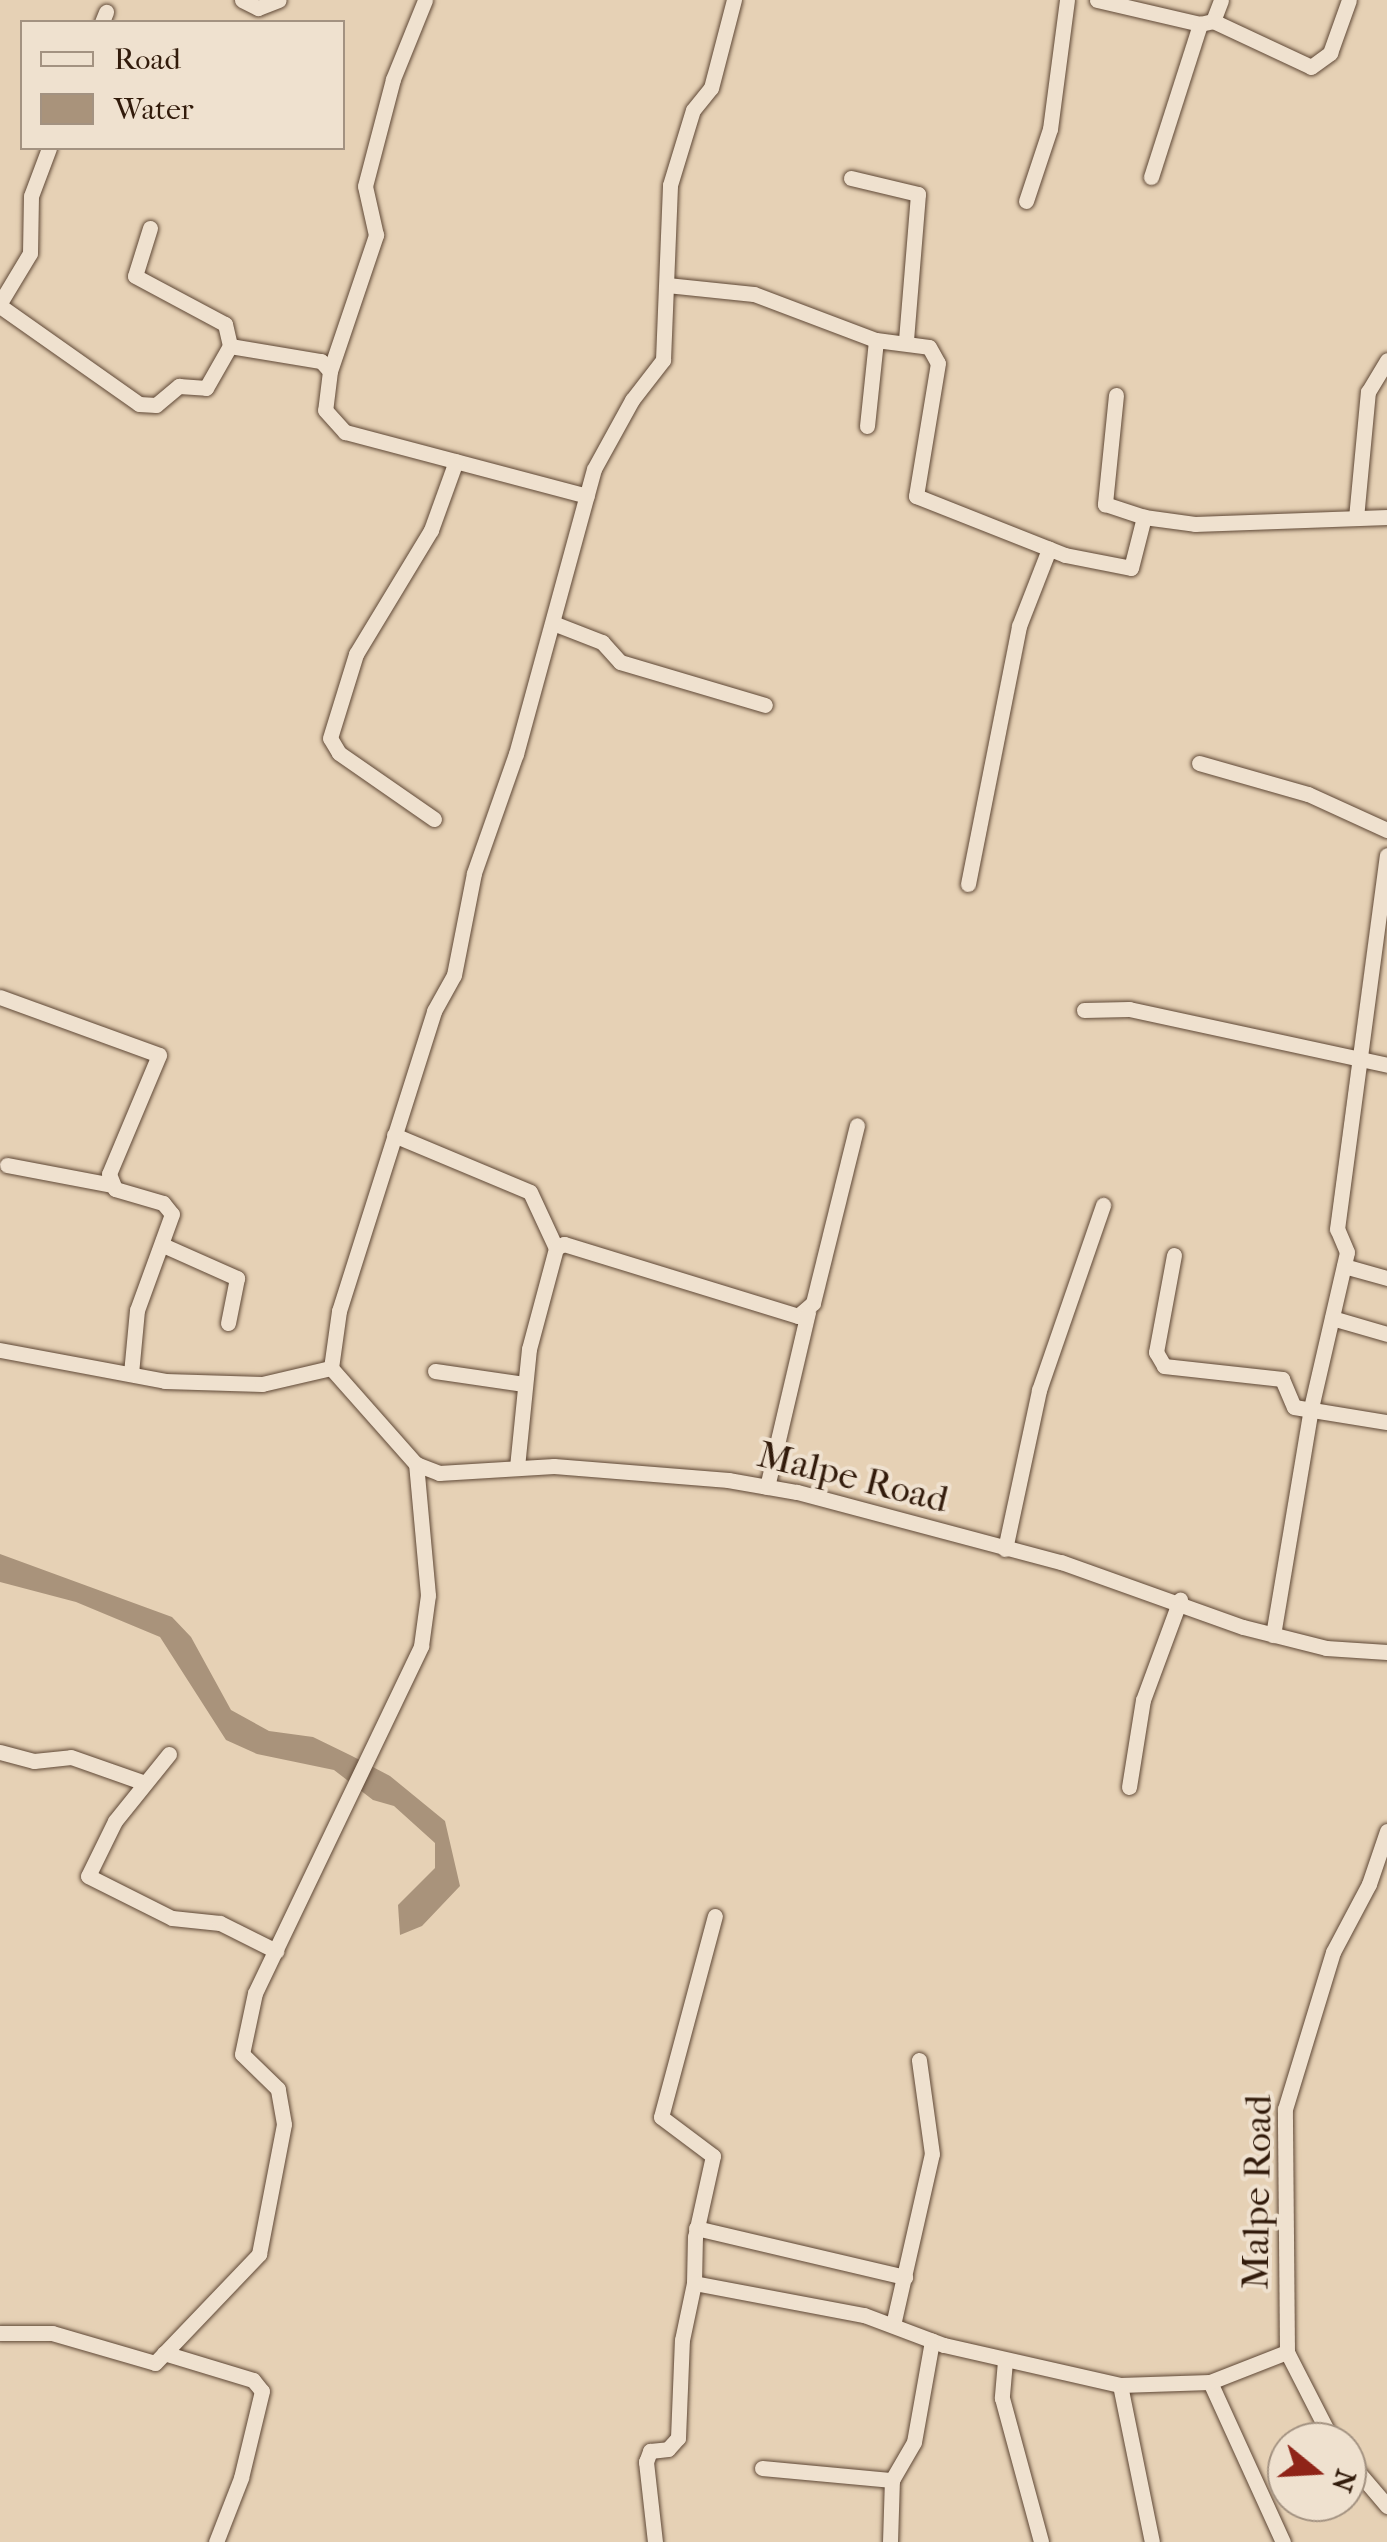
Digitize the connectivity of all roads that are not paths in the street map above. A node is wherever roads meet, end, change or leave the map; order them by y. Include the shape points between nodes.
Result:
1 (242, 0) edge
2 (279, 0) edge
3 (425, 0) edge
4 (734, 0) edge
5 (1067, 0) edge
6 (1097, 0) edge
7 (1221, 0) edge
8 (1349, 0) edge
9 (1206, 23) junction
10 (48, 150) edge
11 (1151, 177) dead end
12 (851, 178) dead end
13 (1026, 201) dead end
14 (150, 228) dead end
15 (666, 286) junction
16 (0, 304) edge
17 (906, 339) junction
18 (876, 340) junction
19 (230, 346) junction
20 (1387, 360) edge
21 (330, 371) junction
22 (1116, 395) dead end
23 (866, 426) dead end
24 (456, 461) junction
25 (587, 496) junction
26 (1144, 517) junction
27 (1387, 517) edge
28 (1356, 518) junction
29 (1049, 549) junction
30 (553, 624) junction
31 (765, 705) dead end
32 (1199, 763) dead end
33 (434, 819) dead end
34 (1387, 830) edge
35 (1387, 855) edge
36 (968, 884) dead end
37 (0, 997) edge
38 (1084, 1010) dead end
39 (1358, 1058) junction
40 (1387, 1065) edge
41 (857, 1125) dead end
42 (394, 1135) junction
43 (7, 1165) dead end
44 (112, 1185) junction
45 (1103, 1205) dead end
46 (165, 1246) junction
47 (556, 1248) junction
48 (1174, 1255) dead end
49 (1344, 1266) junction
50 (1387, 1278) edge
51 (808, 1312) junction
52 (1332, 1318) junction
53 (228, 1323) dead end
54 (1387, 1334) edge
55 (0, 1350) edge
56 (330, 1368) junction
57 (435, 1371) dead end
58 (131, 1374) junction
59 (524, 1384) junction
60 (1311, 1408) junction
61 (1387, 1422) edge
62 (416, 1464) junction
63 (516, 1467) junction
64 (767, 1487) junction
65 (1006, 1549) junction
66 (1180, 1600) junction
67 (1274, 1635) junction
68 (1387, 1652) edge
69 (0, 1752) edge
70 (169, 1754) dead end
71 (145, 1783) junction
72 (1129, 1787) dead end
73 (1387, 1830) edge
74 (714, 1916) dead end
75 (276, 1950) junction
76 (919, 2060) dead end
77 (696, 2228) junction
78 (904, 2277) junction
79 (694, 2283) junction
80 (893, 2325) junction
81 (0, 2333) edge
82 (932, 2341) junction
83 (1287, 2352) junction
84 (164, 2353) junction
85 (1004, 2361) junction
86 (1210, 2382) junction
87 (1120, 2385) junction
88 (1324, 2422) edge
89 (762, 2468) dead end
90 (892, 2480) junction
91 (1367, 2482) edge
92 (1387, 2506) edge
93 (216, 2542) edge
94 (655, 2542) edge
95 (890, 2542) edge
96 (1041, 2542) edge
97 (1152, 2542) edge
98 (1283, 2542) edge

1 - 2 street via 258,8
3 - 21 street via 393,79 365,186 376,234
4 - 15 street via 711,88 692,110 670,185
5 - 13 street via 1050,128
6 - 9 street
7 - 9 street
8 - 9 street via 1330,53 1311,66
9 - 11 street
10 - 16 street via 31,196 30,253
12 - 17 street via 918,194
14 - 19 street via 134,276 225,324
15 - 18 street via 754,294
15 - 25 street via 663,360 632,400 594,469
16 - 19 street via 139,404 156,405 179,386 206,388
17 - 18 street
17 - 29 street via 929,348 938,363 916,496
18 - 23 street
19 - 21 street via 321,361
20 - 28 street via 1368,392
21 - 24 street via 325,410 332,424
22 - 26 street via 1105,504
24 - 25 street
24 - 33 street via 430,530 356,654 330,738 338,753
25 - 30 street
26 - 28 street via 1195,524
26 - 29 street via 1136,562 1124,570
27 - 28 street
29 - 36 street via 1019,626
30 - 31 street via 602,642 620,662
30 - 42 street via 474,873 454,975 434,1011
32 - 34 street via 1308,794
35 - 39 street
37 - 44 street via 160,1055 109,1174
38 - 39 street via 1129,1009
39 - 40 street
39 - 49 street via 1337,1229 1346,1237
41 - 51 street
42 - 47 street via 530,1192
42 - 56 street via 338,1311
43 - 44 street
44 - 46 street via 168,1208
45 - 65 street via 1039,1390
46 - 53 street via 237,1278
46 - 58 street via 137,1310
47 - 51 street via 564,1244 798,1316
47 - 59 street
48 - 60 street via 1159,1360 1282,1379 1291,1404
49 - 50 street
49 - 52 street
51 - 64 street
52 - 54 street
52 - 60 street
55 - 58 street
56 - 58 street via 262,1384
56 - 62 street
57 - 59 street
59 - 63 street
60 - 61 street
60 - 67 street
62 - 63 street, Malpe Road via 439,1473
62 - 75 street via 428,1595 421,1646
63 - 64 street, Malpe Road
64 - 65 street, Malpe Road
65 - 66 street, Malpe Road
66 - 67 street, Malpe Road
66 - 72 street via 1143,1700
67 - 68 street, Malpe Road via 1326,1648
69 - 71 street via 34,1761 71,1757
70 - 71 street
71 - 75 street via 115,1821 88,1876 172,1918 220,1923
73 - 83 street, Malpe Road via 1370,1884 1333,1952 1293,2067 1285,2109
74 - 77 street via 661,2117 713,2156
75 - 84 street via 255,1993 242,2054 278,2089 284,2124 258,2254
76 - 78 street via 933,2144
77 - 78 street
77 - 79 street
78 - 80 street
79 - 80 street
79 - 94 street via 682,2340 678,2438 668,2449 650,2451 646,2462
80 - 82 street
81 - 84 street via 52,2333 155,2363
82 - 85 street
82 - 90 street via 914,2442
83 - 86 street
83 - 88 street, Malpe Road
84 - 93 street via 253,2380 262,2391 241,2478
85 - 87 street
85 - 96 street via 1002,2398
86 - 87 street
86 - 98 street
87 - 97 street
89 - 90 street
90 - 95 street
91 - 92 street

